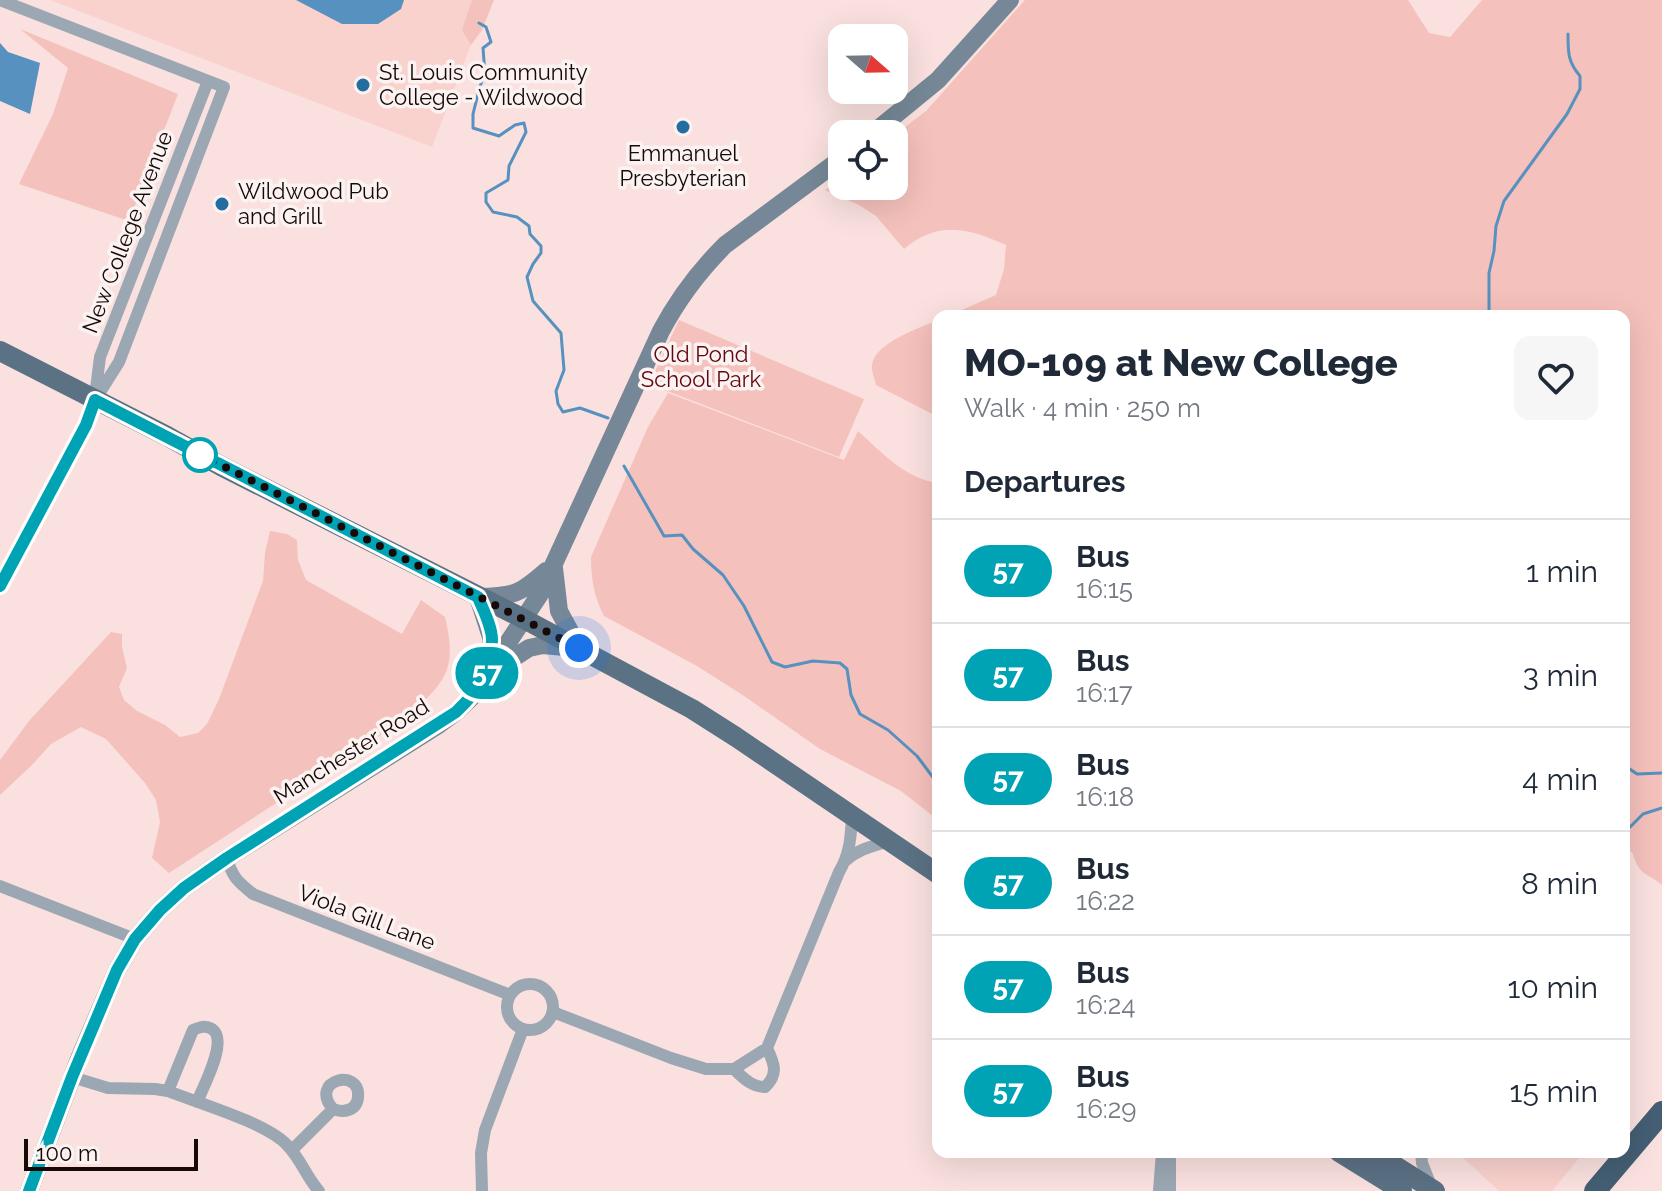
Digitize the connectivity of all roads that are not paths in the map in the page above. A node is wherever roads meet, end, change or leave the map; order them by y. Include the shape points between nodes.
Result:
1 (0, 0) edge
2 (1010, 0) edge
3 (208, 81) junction
4 (889, 120) edge
5 (828, 168) edge
6 (0, 351) edge
7 (95, 400) junction
8 (554, 565) junction
9 (0, 586) edge
10 (478, 597) junction
11 (524, 619) junction
12 (579, 648) junction
13 (486, 675) junction
14 (852, 816) junction
15 (889, 841) junction
16 (227, 858) junction
17 (845, 861) junction
18 (932, 870) edge
19 (0, 886) edge
20 (135, 939) junction
21 (510, 995) junction
22 (553, 1012) junction
23 (523, 1029) junction
24 (767, 1048) junction
25 (734, 1069) junction
26 (72, 1077) junction
27 (168, 1091) junction
28 (197, 1102) junction
29 (333, 1109) dead end
30 (1662, 1112) edge
31 (292, 1150) junction
32 (1630, 1150) edge
33 (1162, 1158) edge
34 (1170, 1158) edge
35 (1346, 1158) edge
36 (1383, 1158) edge
37 (1422, 1158) edge
38 (1623, 1158) edge
39 (1376, 1183) edge
40 (1434, 1190) edge
41 (29, 1191) edge
42 (319, 1191) edge
43 (482, 1191) edge
44 (1159, 1191) edge
45 (1170, 1191) edge
46 (1402, 1191) edge
47 (1595, 1191) edge

1 - 3 street
2 - 4 street via 938,80
3 - 7 street, New College Avenue via 100,357
3 - 7 street, New College Avenue via 224,87 119,362
5 - 8 street, Manchester Road via 725,245 674,305
6 - 7 main road
7 - 9 street, New College Avenue
7 - 10 main road
8 - 10 street via 520,592
8 - 11 street, Manchester Road
8 - 12 street via 559,611
10 - 11 main road
10 - 13 street via 492,640
11 - 12 main road
11 - 13 street, Manchester Road
12 - 13 street via 529,648
12 - 14 main road via 692,709
13 - 16 street, Manchester Road via 473,696 437,726
14 - 15 main road
14 - 17 street
15 - 17 street via 870,845
15 - 18 main road
16 - 20 street, Manchester Road via 184,888
16 - 21 street, Viola Gill Lane via 237,882 253,894
17 - 24 street
19 - 20 street
20 - 26 street, Manchester Road
21 - 22 street via 521,985 542,986 552,998
21 - 23 street via 508,1015
22 - 23 street via 538,1029
22 - 25 street via 671,1058 706,1069
23 - 43 street via 482,1140
24 - 25 street
24 - 25 street via 775,1074 765,1087
26 - 27 street via 108,1088
26 - 41 street, Manchester Road
27 - 28 street
27 - 28 street via 193,1030 208,1027 216,1032 218,1049
28 - 31 street via 269,1131
29 - 31 street
30 - 32 highway
31 - 42 street
33 - 44 street
34 - 45 street
35 - 39 main road
36 - 40 main road
37 - 40 street
38 - 47 highway
39 - 46 main road

